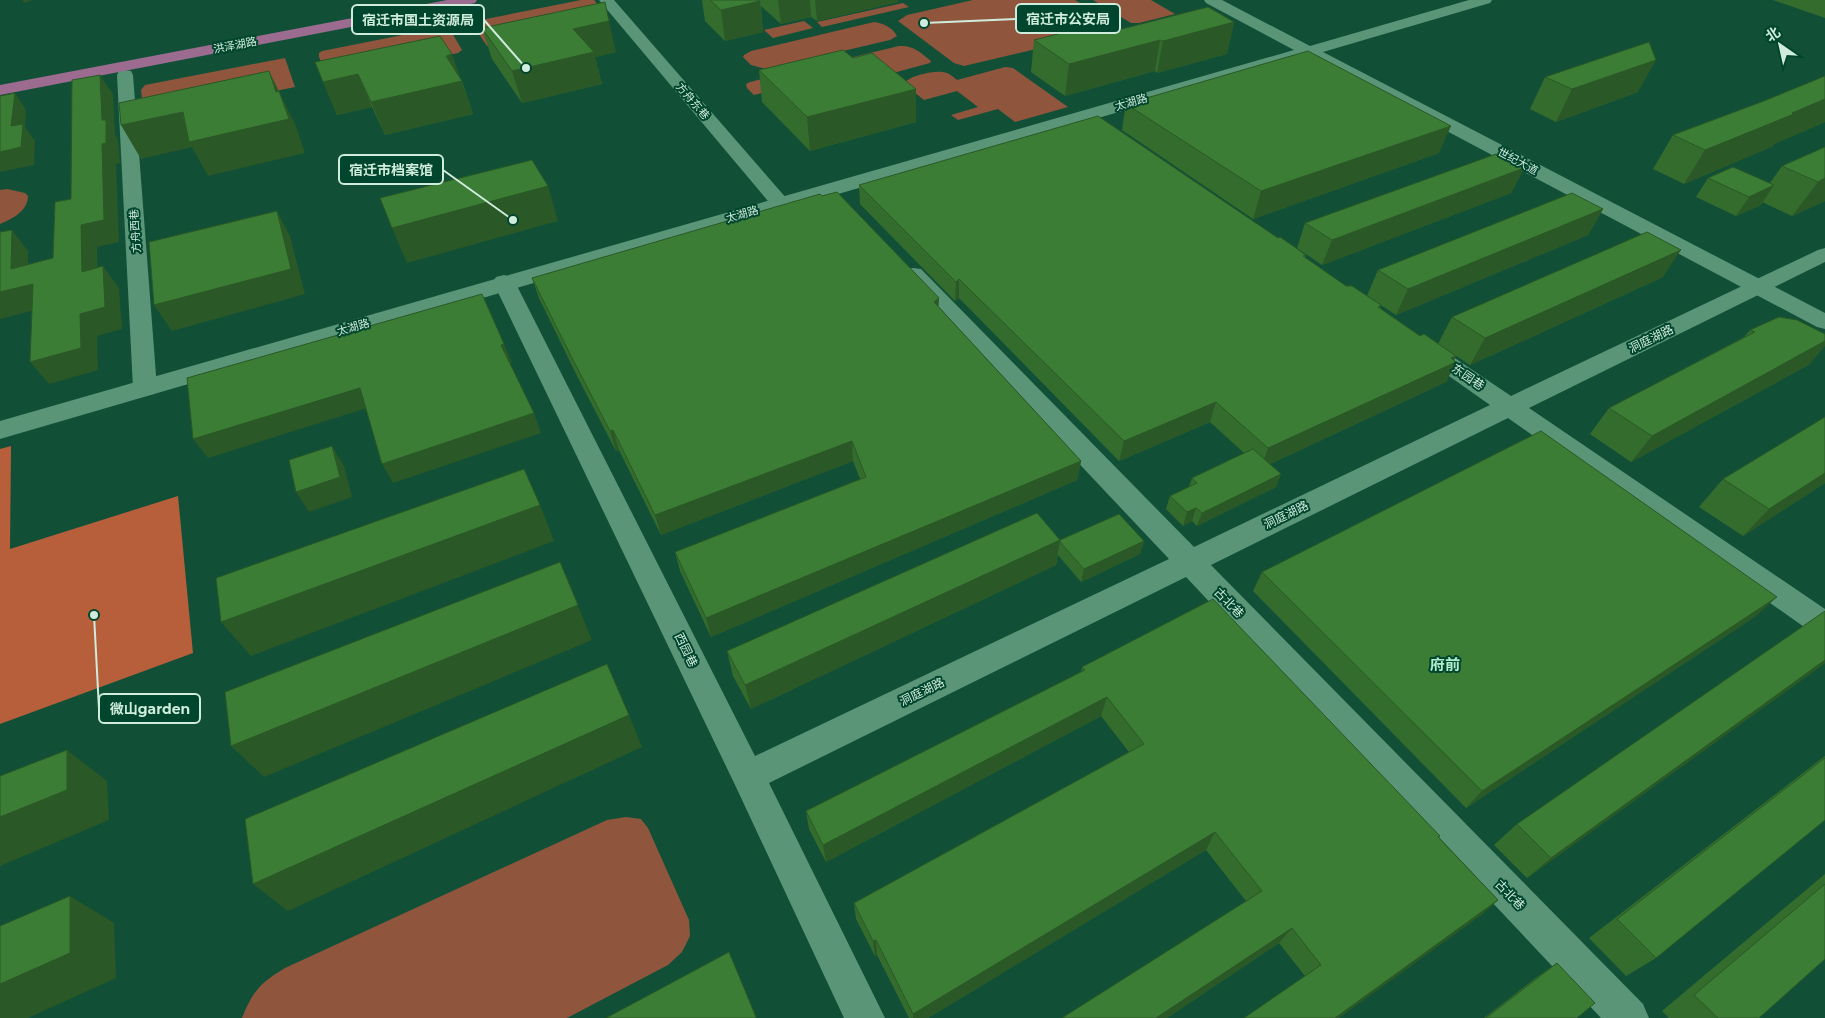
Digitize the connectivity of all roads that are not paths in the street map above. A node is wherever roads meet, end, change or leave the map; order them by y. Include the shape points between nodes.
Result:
1 (421, 0) edge
2 (470, 0) edge
3 (606, 0) edge
4 (1211, 0) edge
5 (1227, 0) edge
6 (1485, 0) edge
7 (296, 23) junction
8 (140, 47) dead end
9 (1313, 49) junction
10 (125, 75) dead end
11 (0, 77) edge
12 (0, 90) edge
13 (1084, 116) junction
14 (1106, 131) edge
15 (830, 188) junction
16 (780, 203) junction
17 (851, 210) edge
18 (891, 252) edge
19 (1825, 254) edge
20 (504, 282) junction
21 (1764, 284) junction
22 (1825, 309) edge
23 (1825, 322) edge
24 (1401, 332) edge
25 (145, 388) junction
26 (1511, 407) junction
27 (0, 430) edge
28 (1190, 562) junction
29 (1825, 625) edge
30 (748, 776) junction
31 (865, 1018) edge
32 (1628, 1018) edge

1 - 7 main road, 洪泽湖路
2 - 12 main road, 洪泽湖路
3 - 16 street, 方舟东巷
4 - 9 street, 世纪大道
5 - 9 street, 世纪大道
6 - 9 street, 太湖路
7 - 8 main road
7 - 11 main road, 洪泽湖路
9 - 13 street, 太湖路
9 - 21 street, 世纪大道
10 - 25 street, 方舟西巷
13 - 14 street
13 - 15 street, 太湖路
15 - 16 street, 太湖路
15 - 17 street
16 - 20 street, 太湖路
18 - 28 street, 古北巷
19 - 21 street, 洞庭湖路
20 - 25 street, 太湖路
20 - 30 street, 西园巷
21 - 22 street, 世纪大道
21 - 23 street, 世纪大道
21 - 26 street, 洞庭湖路
24 - 26 street, 东园巷
25 - 27 street, 太湖路
26 - 28 street, 洞庭湖路
26 - 29 street, 东园巷
28 - 30 street, 洞庭湖路
28 - 32 street, 古北巷
30 - 31 street, 西园巷

